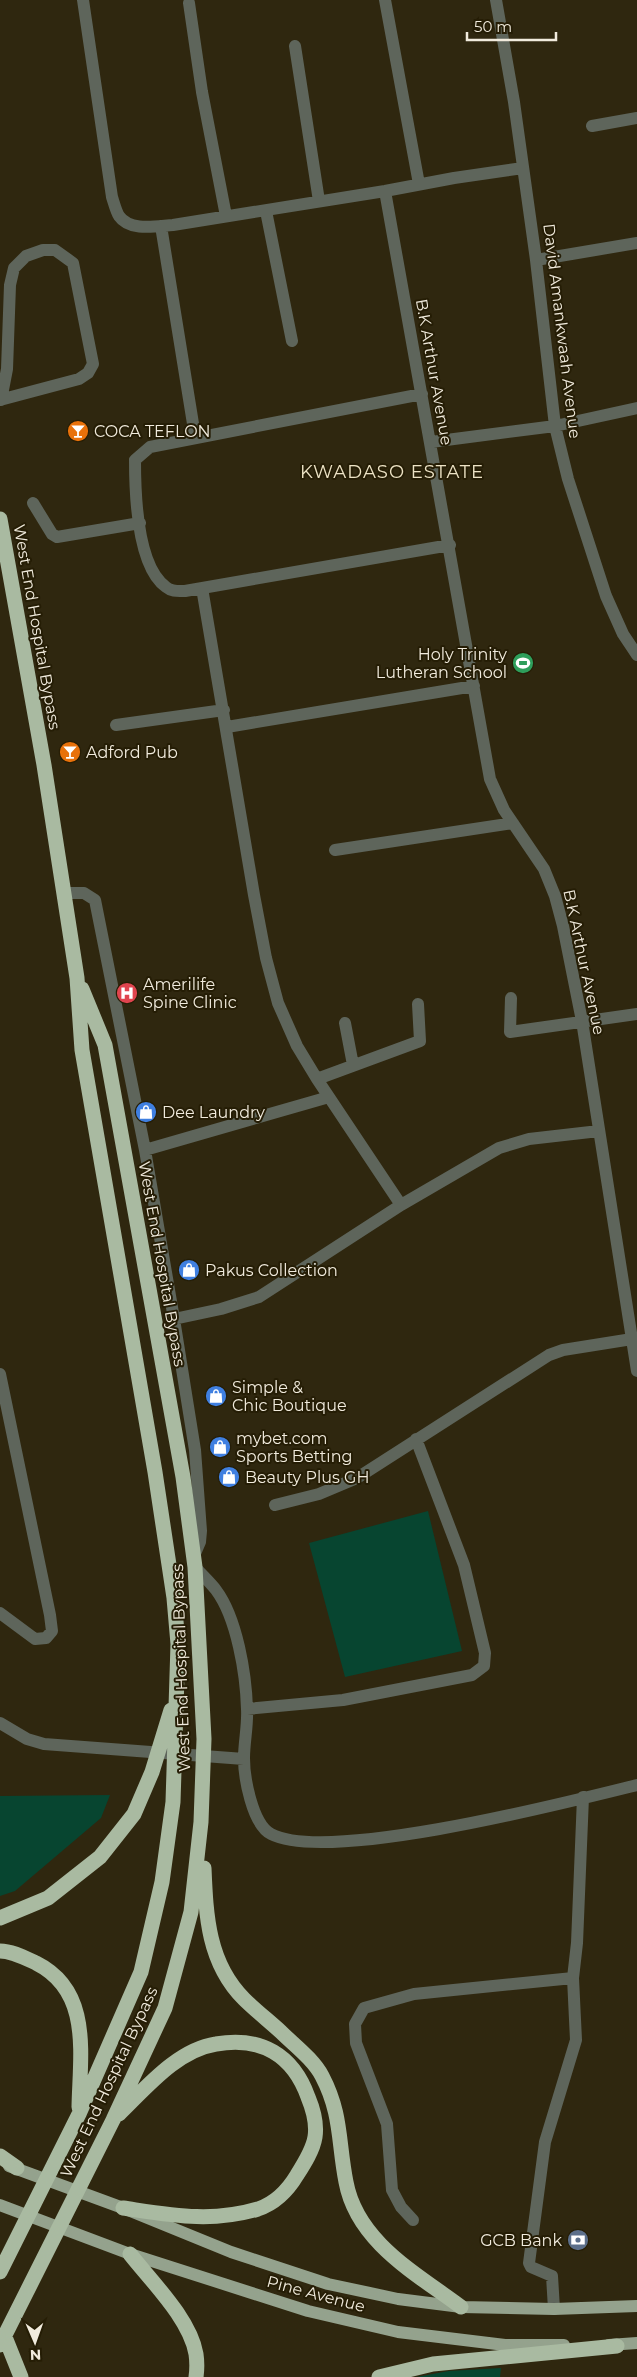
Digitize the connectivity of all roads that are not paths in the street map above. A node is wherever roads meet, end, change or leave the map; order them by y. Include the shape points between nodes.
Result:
1 (83, 0) edge
2 (385, 0) edge
3 (498, 0) edge
4 (189, 3) dead end
5 (294, 46) dead end
6 (637, 118) edge
7 (592, 126) dead end
8 (524, 168) junction
9 (419, 184) junction
10 (385, 191) junction
11 (319, 201) junction
12 (266, 211) junction
13 (226, 216) junction
14 (161, 226) junction
15 (637, 243) edge
16 (536, 260) junction
17 (292, 342) dead end
18 (422, 394) junction
19 (0, 400) edge
20 (637, 408) edge
21 (555, 426) junction
22 (195, 436) junction
23 (431, 442) junction
24 (32, 504) dead end
25 (0, 519) edge
26 (140, 523) junction
27 (450, 545) junction
28 (202, 588) junction
29 (637, 655) edge
30 (474, 686) junction
31 (224, 710) junction
32 (116, 725) dead end
33 (226, 727) junction
34 (513, 823) junction
35 (335, 850) dead end
36 (64, 893) junction
37 (77, 978) junction
38 (511, 998) dead end
39 (418, 1004) dead end
40 (637, 1014) edge
41 (582, 1021) junction
42 (345, 1023) dead end
43 (353, 1065) junction
44 (317, 1079) junction
45 (329, 1097) junction
46 (599, 1131) junction
47 (145, 1150) junction
48 (401, 1205) junction
49 (174, 1319) junction
50 (632, 1339) junction
51 (637, 1371) edge
52 (0, 1374) edge
53 (416, 1440) junction
54 (275, 1505) dead end
55 (195, 1562) junction
56 (0, 1613) edge
57 (178, 1687) junction
58 (247, 1709) junction
59 (0, 1724) edge
60 (244, 1759) junction
61 (637, 1785) edge
62 (583, 1798) junction
63 (201, 1822) junction
64 (0, 1918) edge
65 (0, 1951) edge
66 (573, 1978) junction
67 (79, 2114) junction
68 (113, 2120) junction
69 (0, 2156) edge
70 (0, 2162) edge
71 (17, 2168) junction
72 (0, 2205) edge
73 (123, 2208) junction
74 (413, 2220) dead end
75 (130, 2254) junction
76 (0, 2272) edge
77 (637, 2306) edge
78 (461, 2307) junction
79 (554, 2308) junction
80 (4, 2337) edge
81 (637, 2343) edge
82 (617, 2346) junction
83 (21, 2377) edge
84 (196, 2377) edge
85 (379, 2377) edge

1 - 14 street via 112,197 119,216 126,222 138,227
2 - 9 street
3 - 8 street, David Amankwaah Avenue
4 - 13 street
5 - 11 street
6 - 7 street
8 - 9 street
8 - 16 street, David Amankwaah Avenue
9 - 10 street
10 - 11 street
10 - 18 street, B.K Arthur Avenue
11 - 12 street
12 - 13 street
12 - 17 street
13 - 14 street
14 - 22 street
15 - 16 street
16 - 21 street, David Amankwaah Avenue
18 - 22 street
18 - 23 street, B.K Arthur Avenue
19 - 19 street via 79,379 93,364 73,263 55,250 26,256 14,268 10,285 7,369
20 - 21 street
21 - 23 street
21 - 29 street, David Amankwaah Avenue via 568,479 606,596
22 - 26 street via 150,447 135,460
23 - 27 street, B.K Arthur Avenue
24 - 26 street via 57,537
25 - 36 highway, West End Hospital Bypass
26 - 28 street via 147,562 165,587 172,591
27 - 28 street
27 - 30 street, B.K Arthur Avenue
28 - 31 street
30 - 33 street
30 - 34 street, B.K Arthur Avenue via 490,779 496,796
31 - 32 street
31 - 33 street
33 - 44 street via 278,1003 297,1046
34 - 35 street
34 - 41 street, B.K Arthur Avenue via 544,869 555,896
36 - 37 highway, West End Hospital Bypass
36 - 47 street via 84,893 95,900
37 - 55 highway, West End Hospital Bypass via 105,1045 183,1477
37 - 57 highway, West End Hospital Bypass via 82,1050 174,1598
38 - 41 street via 510,1032
39 - 43 street via 420,1041
40 - 41 street
41 - 46 street, B.K Arthur Avenue
42 - 43 street
43 - 44 street
44 - 45 street
45 - 47 street
45 - 48 street
46 - 48 street via 529,1139 507,1145
46 - 50 street, B.K Arthur Avenue
47 - 49 street
48 - 49 street via 259,1297
49 - 55 street via 195,1450 201,1530
50 - 51 street, B.K Arthur Avenue
50 - 53 street via 549,1355
52 - 56 street via 52,1631 46,1638 35,1639
53 - 54 street via 339,1487
53 - 58 street via 464,1565 485,1653 484,1666 472,1675 344,1700
55 - 58 street via 216,1591 238,1641
55 - 63 highway, West End Hospital Bypass via 204,1739
57 - 64 highway via 152,1772 134,1814 100,1858 48,1898
57 - 67 highway, West End Hospital Bypass via 173,1802 160,1891 141,1972
58 - 60 street
59 - 60 street via 44,1744
60 - 62 street via 247,1790 263,1826 269,1833 294,1842 366,1840 489,1819
61 - 62 street
62 - 66 street
63 - 68 highway, West End Hospital Bypass via 191,1912 175,1975 165,2008
63 - 78 highway via 206,1914 219,1964 243,1998 321,2074 336,2108 346,2184 362,2223 384,2251
65 - 67 highway via 48,1969 65,1984 80,2022
66 - 74 street via 414,1994 364,2008 355,2024 356,2043 387,2124 392,2190
66 - 79 street via 576,2040 545,2142 529,2263 552,2276
67 - 76 highway, West End Hospital Bypass
68 - 73 highway via 180,2060 215,2044 236,2042 256,2045 292,2065 302,2079 314,2113 315,2138 303,2165 279,2198 260,2208 203,2218
68 - 80 highway, West End Hospital Bypass
69 - 71 highway
70 - 71 main road
71 - 73 main road
72 - 75 main road, Pine Avenue
73 - 78 main road via 231,2252 328,2284 398,2299
75 - 82 main road, Pine Avenue via 308,2311 398,2332 505,2345
75 - 84 highway via 192,2337
77 - 79 main road
78 - 79 main road
80 - 83 highway
81 - 82 main road, Pine Avenue
82 - 85 highway via 433,2364

